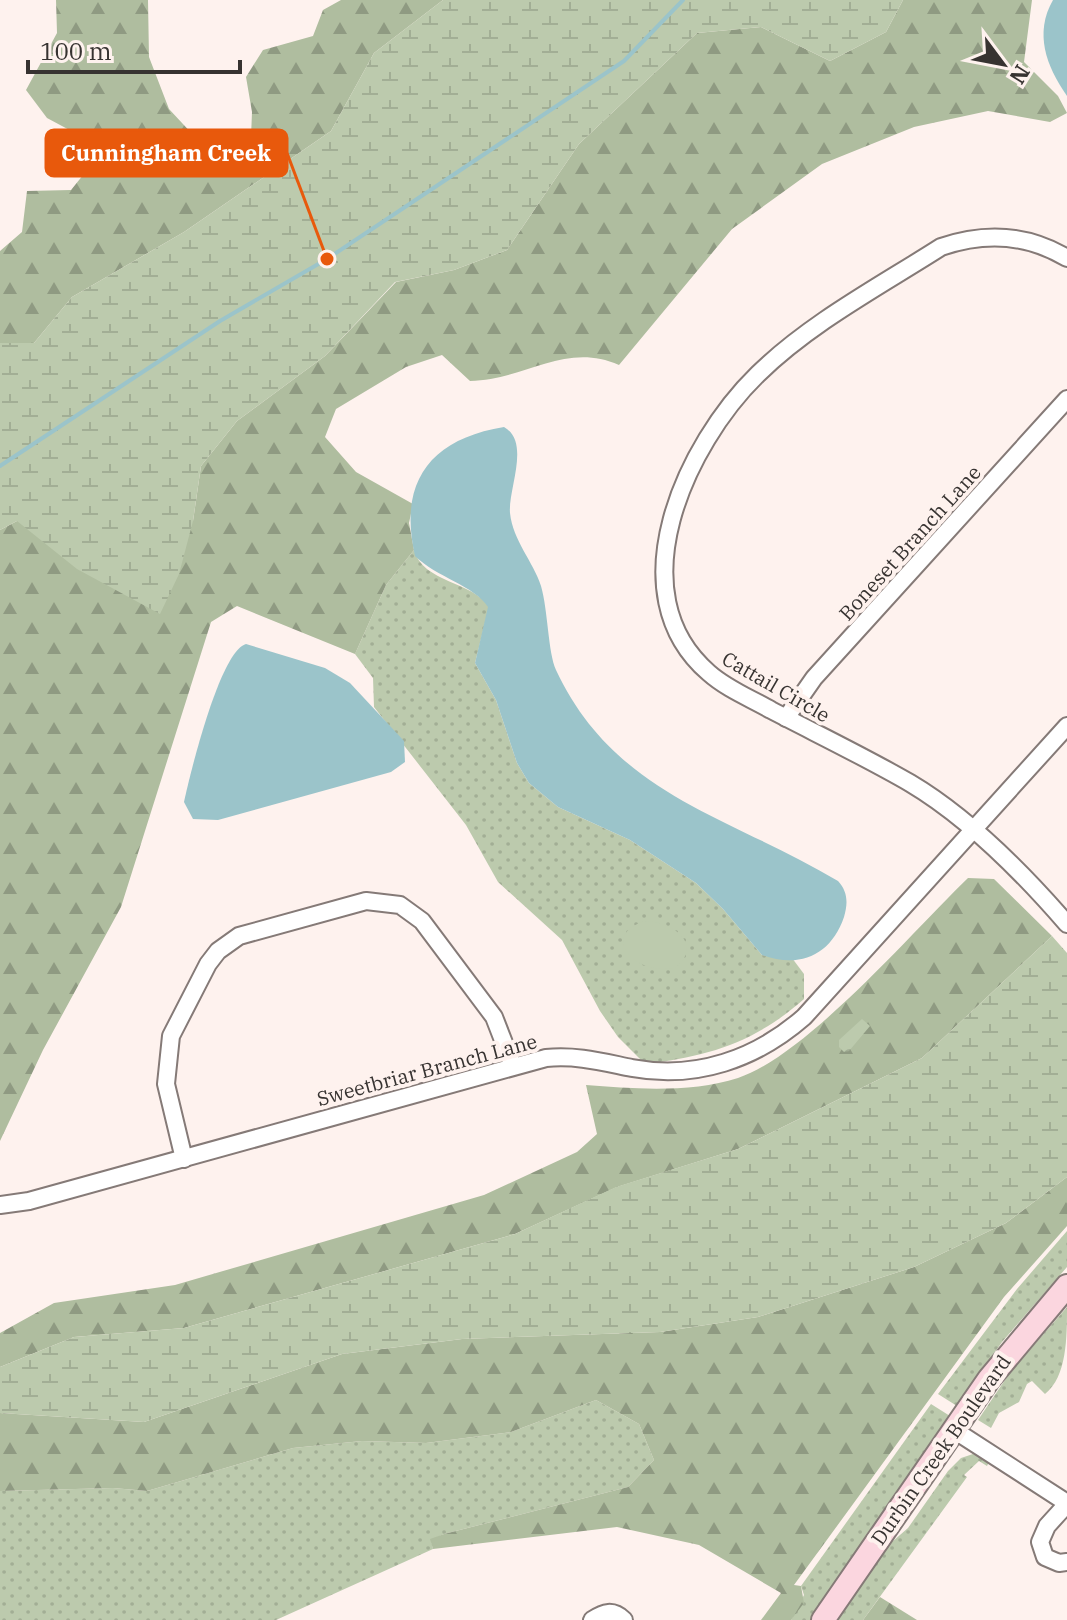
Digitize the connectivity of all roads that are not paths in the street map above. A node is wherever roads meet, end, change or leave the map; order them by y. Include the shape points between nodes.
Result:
1 (1067, 258) edge
2 (1067, 399) edge
3 (786, 718) junction
4 (1067, 726) edge
5 (973, 831) junction
6 (1067, 924) edge
7 (513, 1066) junction
8 (184, 1159) junction
9 (0, 1205) edge
10 (1067, 1286) edge
11 (954, 1430) junction
12 (1067, 1504) edge
13 (1067, 1562) edge
14 (592, 1620) edge
15 (624, 1620) edge
16 (823, 1620) edge

1 - 3 street, Cattail Circle via 1045,246 1000,236 941,247 783,352 743,390 707,438 678,502 667,542 664,584 670,617 686,649 710,674
2 - 3 street, Boneset Branch Lane via 814,678
3 - 5 street, Cattail Circle via 910,783
4 - 5 street, Sweetbriar Branch Lane
5 - 6 street, Cattail Circle
5 - 7 street, Sweetbriar Branch Lane via 804,1017 761,1049 690,1071 661,1072 568,1056
7 - 8 street, Sweetbriar Branch Lane
7 - 8 street via 494,1017 422,921 400,905 366,901 253,932 218,951 171,1036 166,1084
8 - 9 street, Sweetbriar Branch Lane
10 - 11 street, Durbin Creek Boulevard
11 - 12 street
11 - 16 street, Durbin Creek Boulevard
12 - 13 street via 1040,1542 1045,1557
14 - 15 street via 603,1612 617,1613

